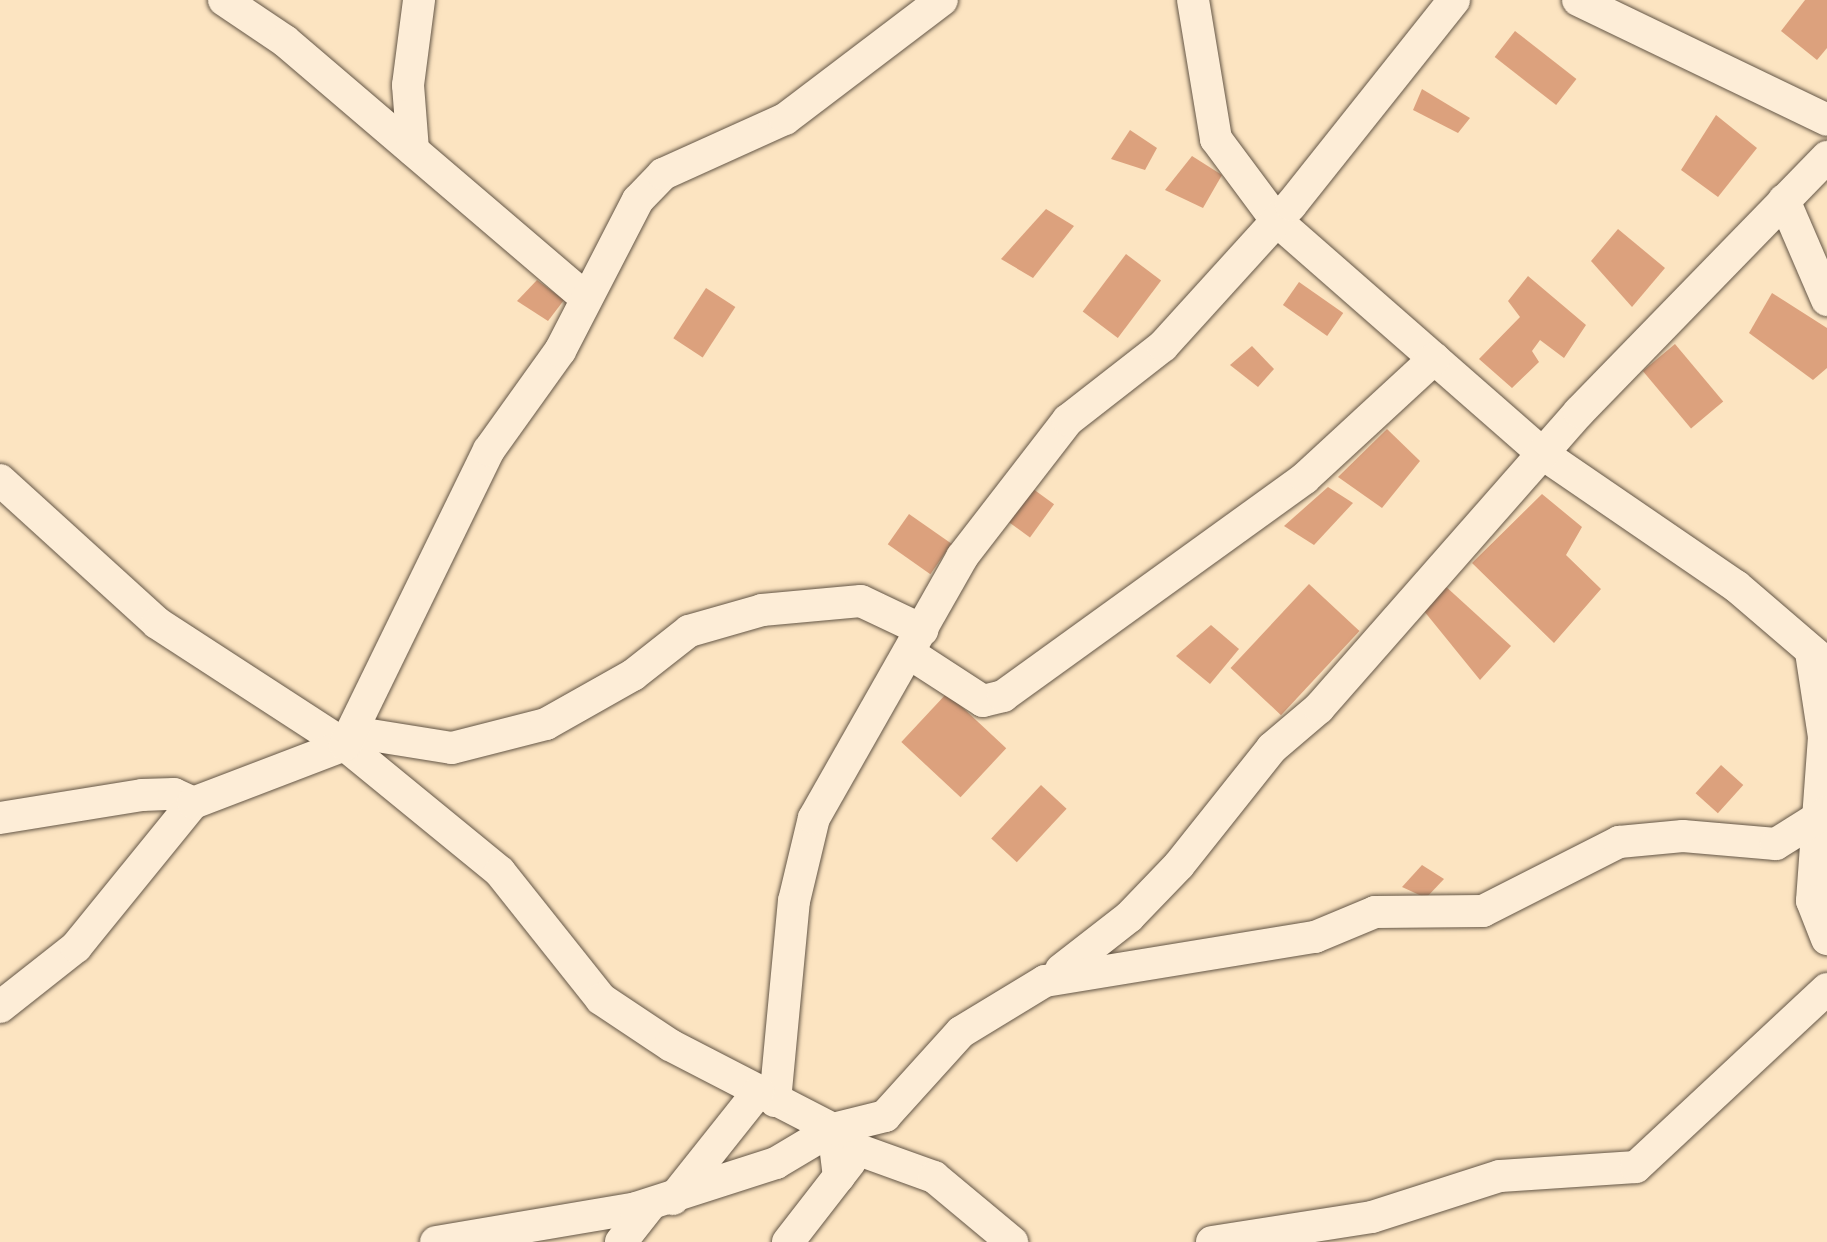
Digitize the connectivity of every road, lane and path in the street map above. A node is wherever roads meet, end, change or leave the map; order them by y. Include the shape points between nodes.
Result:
1 (224, 0) edge
2 (419, 0) edge
3 (942, 0) edge
4 (1193, 0) edge
5 (1454, 0) edge
6 (1578, 0) edge
7 (1822, 106) edge
8 (413, 150) junction
9 (1827, 157) edge
10 (1784, 200) junction
11 (1277, 221) junction
12 (585, 297) junction
13 (1827, 300) edge
14 (1434, 359) junction
15 (1543, 454) junction
16 (0, 480) edge
17 (915, 642) junction
18 (1819, 658) edge
19 (349, 738) junction
20 (193, 803) junction
21 (1821, 816) edge
22 (0, 818) edge
23 (1827, 939) edge
24 (1045, 981) junction
25 (1827, 989) edge
26 (0, 1007) edge
27 (766, 1097) junction
28 (885, 1116) junction
29 (833, 1129) junction
30 (859, 1150) junction
31 (839, 1177) junction
32 (662, 1201) junction
33 (436, 1242) edge
34 (621, 1242) edge
35 (788, 1242) edge
36 (1012, 1242) edge
37 (1212, 1242) edge

1 - 8 street via 285,41
2 - 8 street via 408,85
3 - 12 street via 785,119 663,174 638,200
4 - 11 street via 1216,139
5 - 11 street
6 - 7 street
8 - 12 street
9 - 10 street
10 - 13 street
10 - 15 street
11 - 14 street
11 - 17 street via 1163,346 1068,420 986,521
12 - 19 street via 560,351 489,450
14 - 15 street
14 - 17 street via 1305,478 1003,696 983,701
15 - 18 street via 1736,586
15 - 24 street via 1319,708 1272,748 1179,865 1119,926
16 - 19 street via 157,623
17 - 19 street via 861,601 762,610 689,631 633,675 546,724 452,748
17 - 27 street via 814,818 802,856
18 - 21 street
19 - 20 street
19 - 27 street via 500,872 601,999
20 - 22 street via 174,794 142,795
20 - 26 street via 76,947
21 - 23 street via 1812,901
21 - 24 street via 1776,844 1634,838 1483,911 1375,912 1315,937
24 - 28 street via 961,1032
25 - 37 street via 1636,1167 1500,1176 1372,1217
27 - 29 street
27 - 32 street
28 - 29 street
28 - 30 street
29 - 31 street
29 - 32 street via 776,1163
30 - 31 street
30 - 36 street via 934,1177
31 - 35 street
32 - 33 street
32 - 34 street

